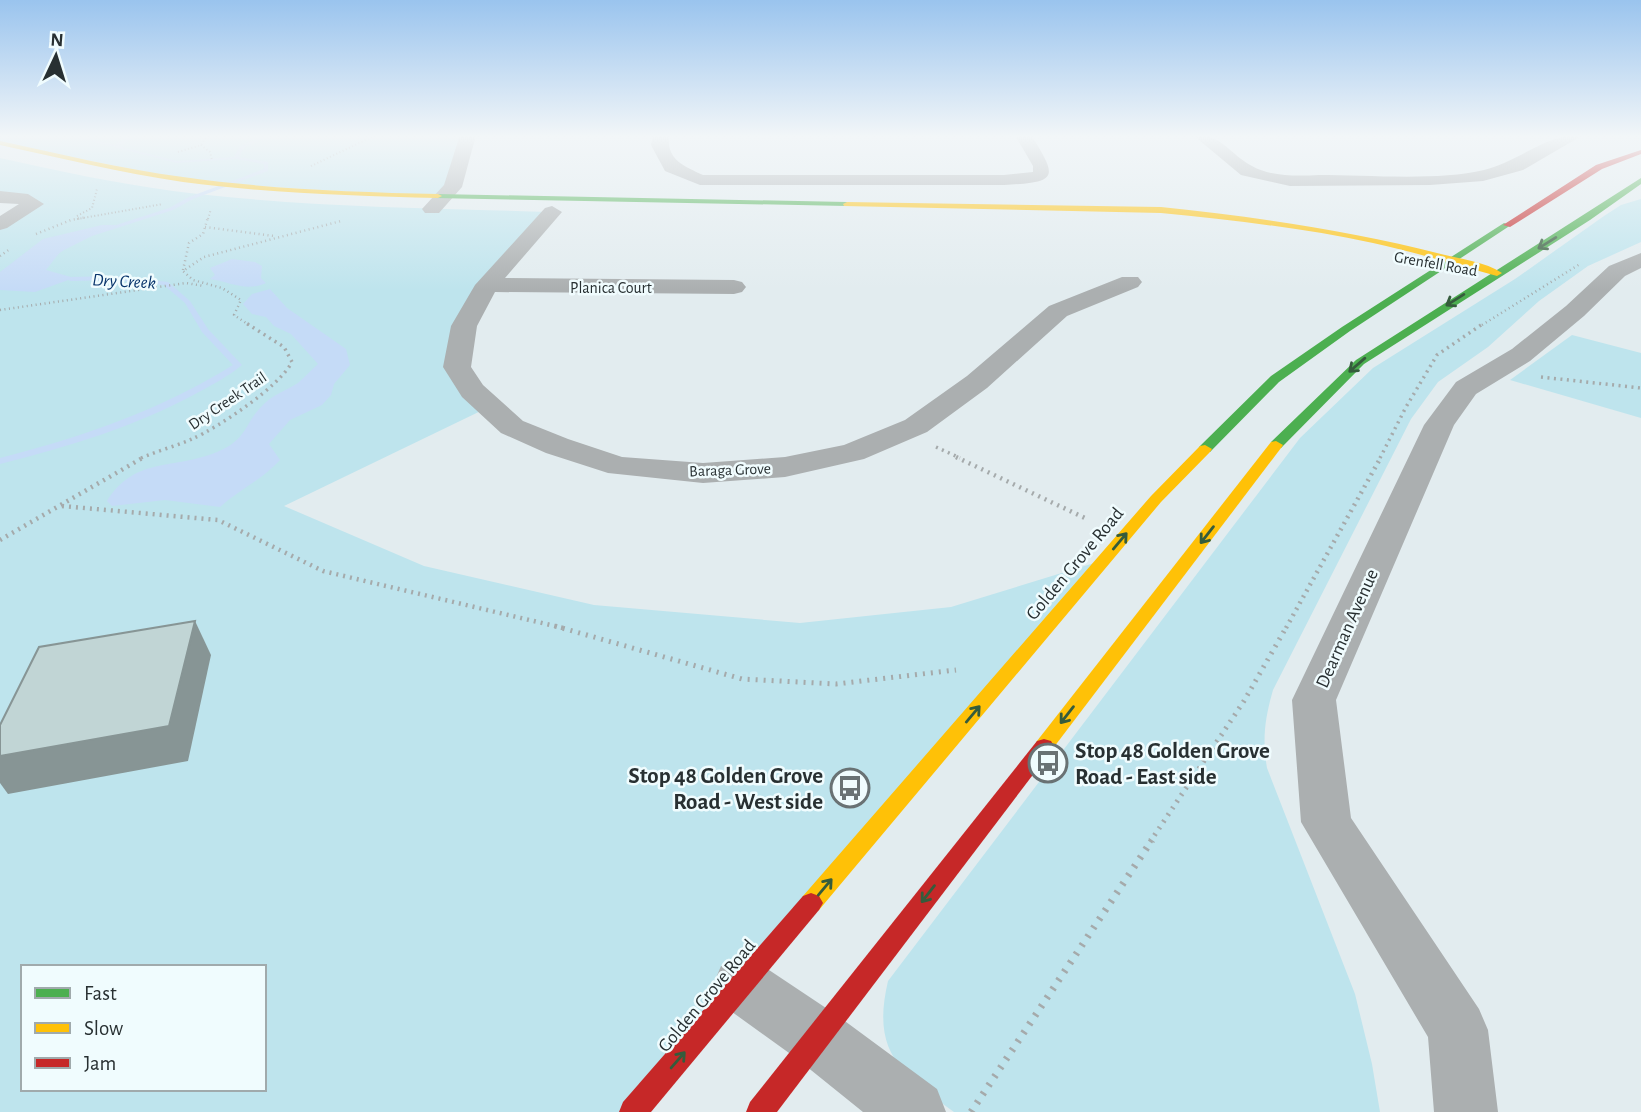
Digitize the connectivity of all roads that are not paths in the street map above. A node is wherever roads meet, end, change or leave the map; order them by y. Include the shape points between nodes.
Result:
1 (129, 187) edge
2 (250, 187) edge
3 (451, 187) edge
4 (1566, 187) edge
5 (1583, 187) edge
6 (1631, 187) edge
7 (0, 197) edge
8 (1641, 198) edge
9 (1542, 201) junction
10 (438, 204) junction
11 (1596, 211) junction
12 (552, 212) junction
13 (0, 224) edge
14 (1284, 225) junction
15 (1485, 241) junction
16 (1455, 258) junction
17 (1641, 260) edge
18 (1441, 267) junction
19 (1497, 273) junction
20 (1130, 282) dead end
21 (487, 285) junction
22 (734, 287) dead end
23 (1376, 293) dead end
24 (1374, 311) junction
25 (742, 985) junction
26 (817, 1037) junction
27 (633, 1112) edge
28 (760, 1112) edge
29 (914, 1112) edge
30 (1466, 1112) edge

1 - 10 main road, Grenfell Road via 172,196 370,206
2 - 10 main road, Grenfell Road
3 - 10 street
4 - 9 main road, Golden Grove Road
5 - 9 main road
6 - 11 main road
7 - 13 street via 34,204
8 - 11 main road
9 - 15 main road, Golden Grove Road
10 - 12 main road, Grenfell Road
10 - 14 main road, Grenfell Road via 1097,207
11 -> 19 main road
12 - 18 main road, Grenfell Road via 1119,216 1236,225
12 - 21 street, Baraga Grove
14 - 15 main road via 1416,240
14 - 16 main road, Grenfell Road
15 - 16 main road, Golden Grove Road
16 - 18 main road, Golden Grove Road
16 - 19 main road, Grenfell Road
17 - 30 street, Dearman Avenue via 1618,271 1521,355 1466,388 1439,425 1314,700 1326,822 1458,1030
18 - 19 main road, Grenfell Road
18 - 24 main road, Golden Grove Road
19 -> 26 main road via 1360,362 1285,434
20 - 21 street, Baraga Grove via 1058,311 977,383 916,426 853,452 785,467 703,473 619,466 512,427 472,391 457,367 464,326
21 - 22 street, Planica Court
23 - 24 main road
25 -> 24 main road, Golden Grove Road via 1156,499 1275,379
25 - 26 street
27 -> 25 main road, Golden Grove Road
26 - 28 main road
26 - 29 street

